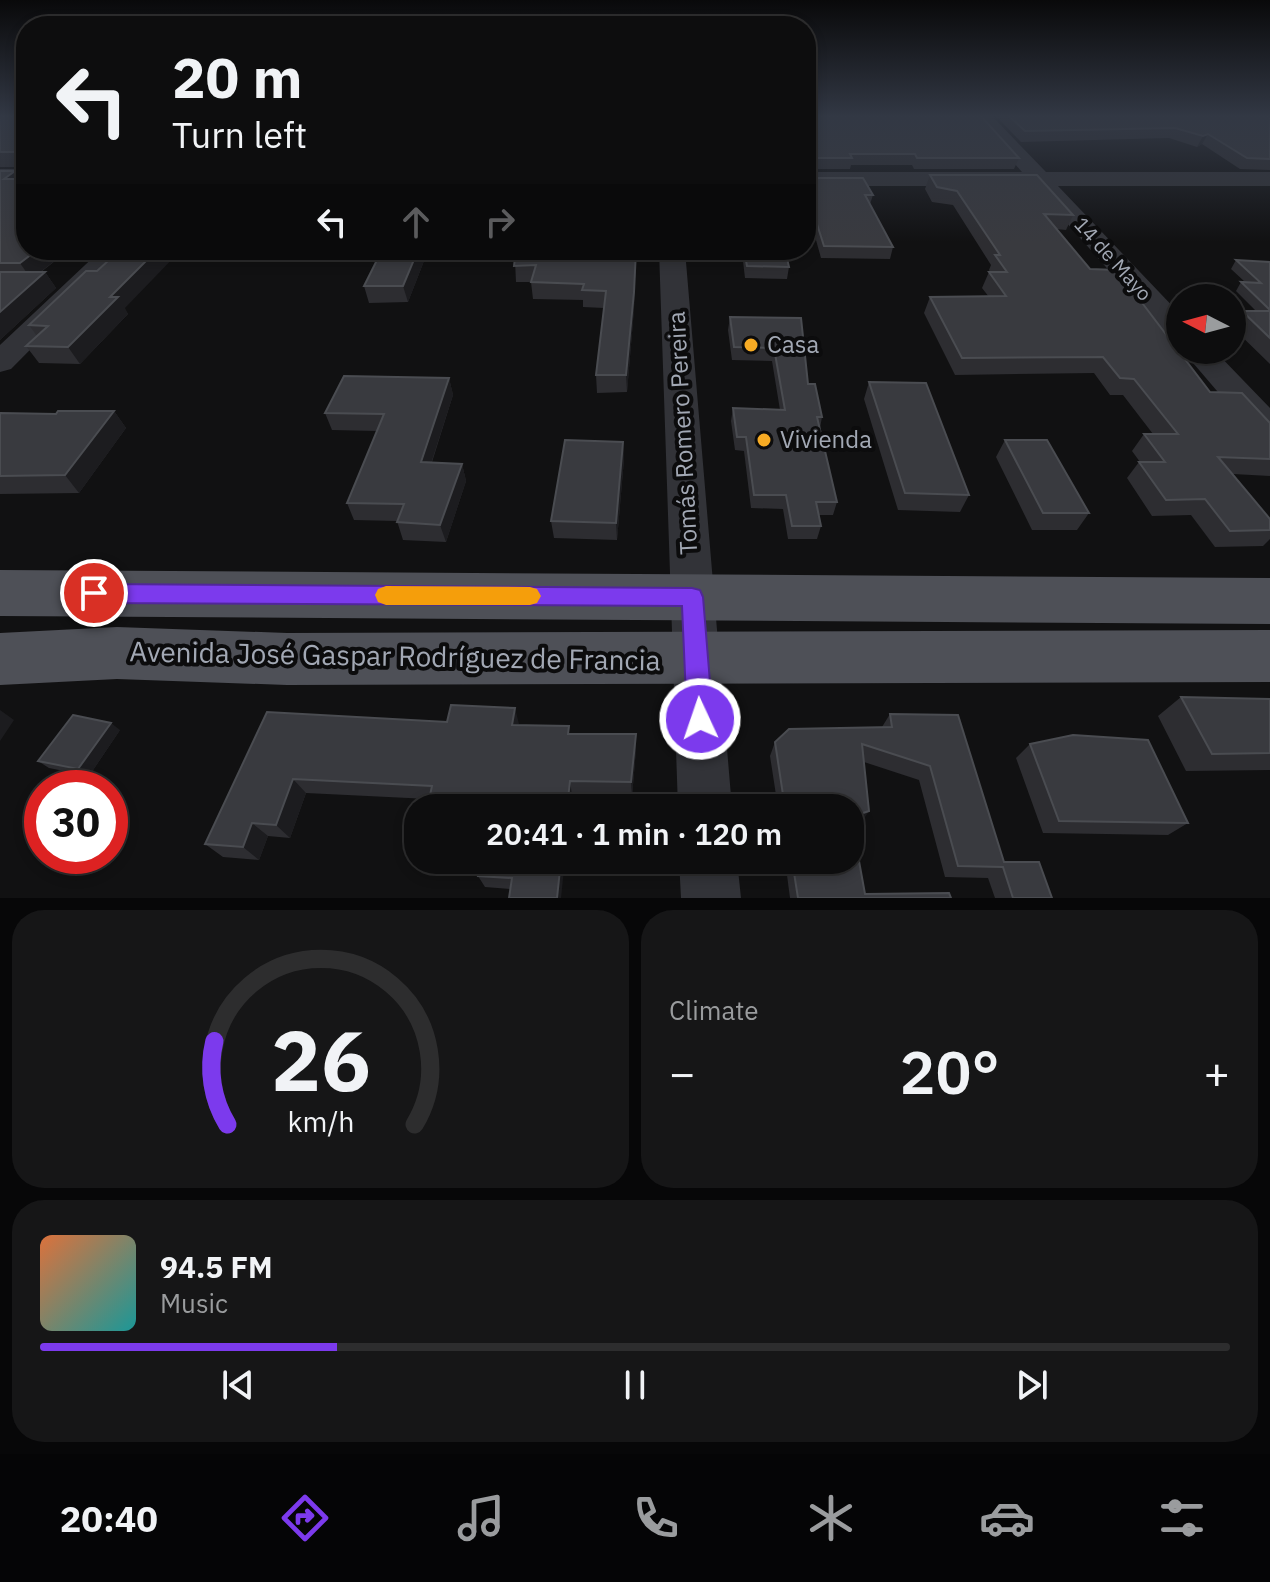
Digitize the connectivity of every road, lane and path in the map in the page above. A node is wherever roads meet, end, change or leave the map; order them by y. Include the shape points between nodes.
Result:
1 (1021, 158) edge
2 (1039, 178) junction
3 (816, 179) edge
4 (1270, 179) edge
5 (106, 260) edge
6 (673, 260) edge
7 (1166, 317) edge
8 (0, 362) edge
9 (1210, 364) edge
10 (1270, 430) edge
11 (0, 593) edge
12 (692, 597) junction
13 (1270, 601) edge
14 (1270, 656) edge
15 (0, 659) edge
16 (696, 660) junction
17 (704, 794) edge
18 (709, 874) edge
19 (711, 898) edge

1 - 2 street, 14 de Mayo
2 - 3 street
2 - 4 street
2 - 7 street, 14 de Mayo
5 - 8 street
6 - 12 street, Tomás Romero Pereira
9 - 10 street
11 - 12 main road
12 - 13 main road
12 - 16 street, Tomás Romero Pereira
14 - 16 main road, Avenida José Gaspar Rodríguez de Francia
15 - 16 main road, Avenida José Gaspar Rodríguez de Francia via 117,653
16 - 17 street, Tomás Romero Pereira
18 - 19 street

